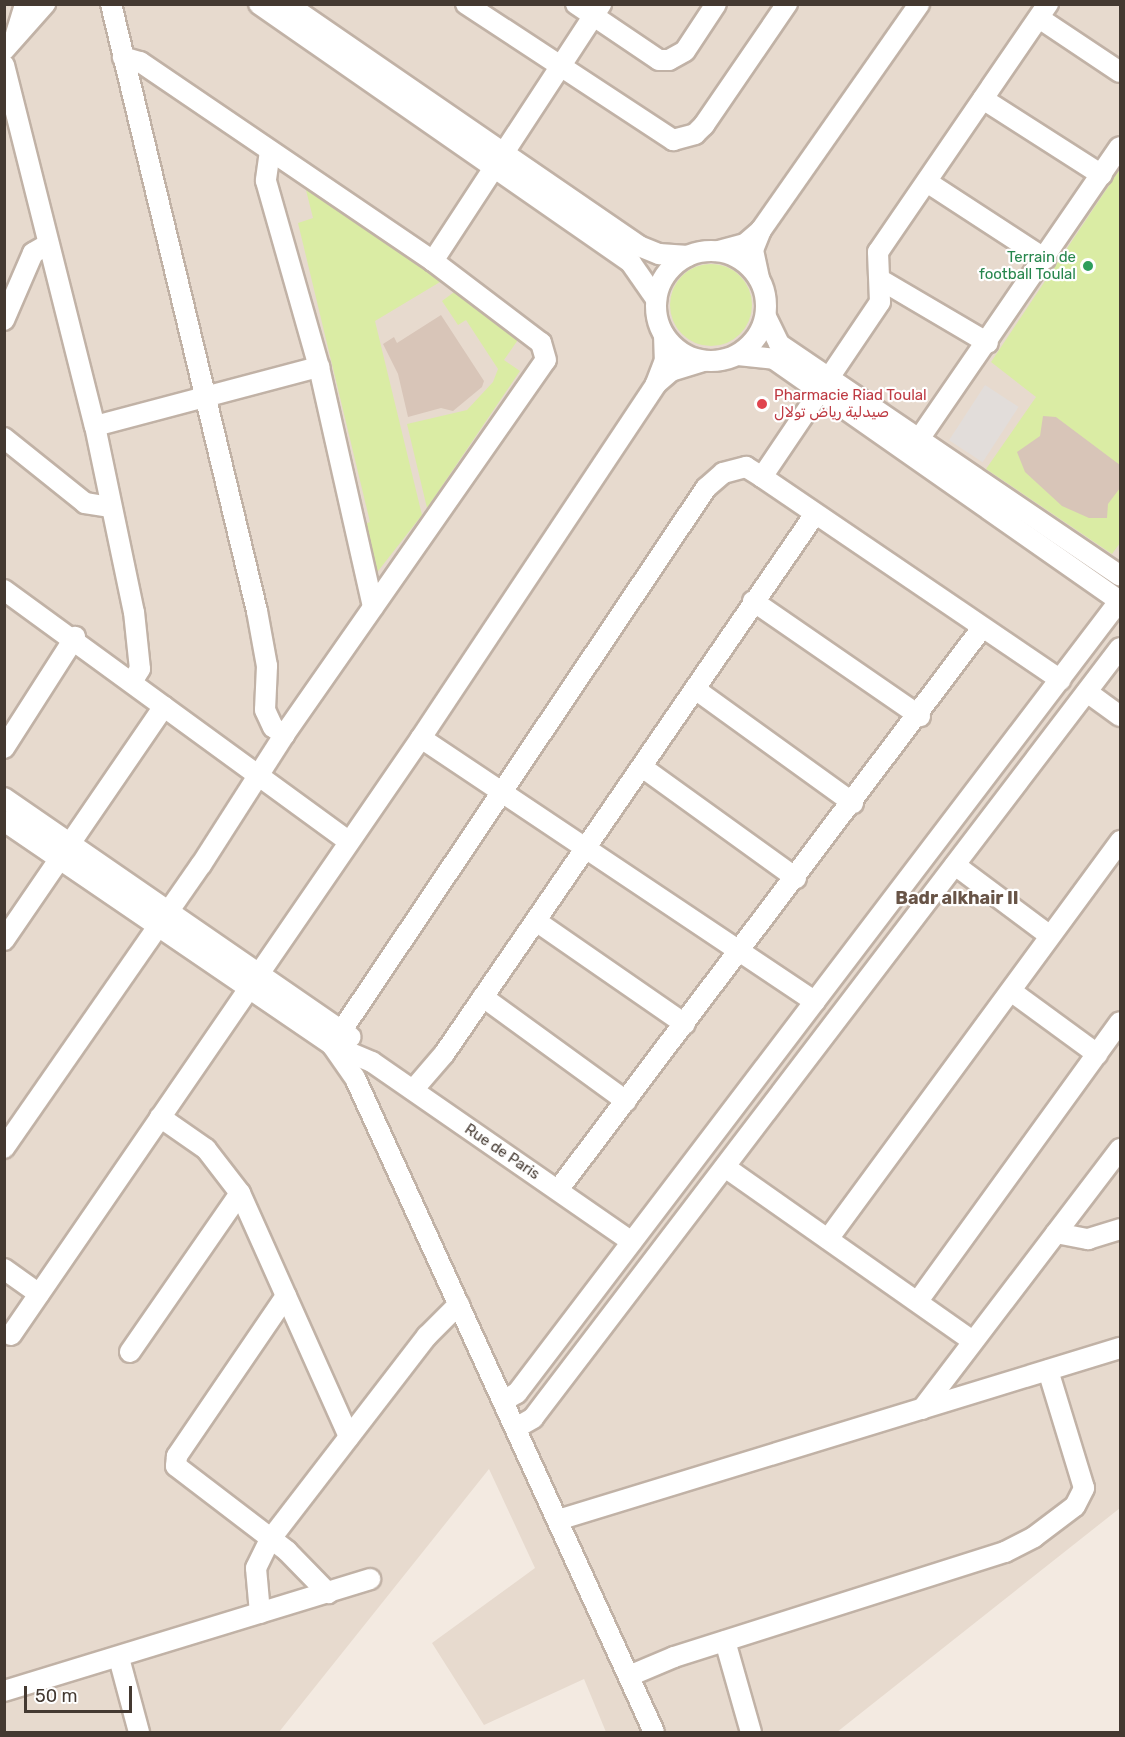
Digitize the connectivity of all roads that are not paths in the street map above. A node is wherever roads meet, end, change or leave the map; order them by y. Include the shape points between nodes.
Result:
1 (25, 4) edge
2 (45, 4) edge
3 (111, 4) edge
4 (259, 4) edge
5 (287, 4) edge
6 (466, 4) edge
7 (576, 4) edge
8 (716, 4) edge
9 (787, 4) edge
10 (920, 4) edge
11 (597, 10) edge
12 (1043, 11) edge
13 (10, 42) edge
14 (123, 57) junction
15 (4, 65) edge
16 (558, 68) junction
17 (1120, 72) edge
18 (983, 99) junction
19 (1120, 147) edge
20 (270, 151) junction
21 (500, 161) junction
22 (1102, 175) junction
23 (927, 182) junction
24 (761, 230) junction
25 (47, 245) junction
26 (717, 251) junction
27 (688, 256) junction
28 (1045, 259) junction
29 (433, 261) junction
30 (760, 280) junction
31 (881, 280) junction
32 (656, 299) junction
33 (766, 317) junction
34 (4, 321) edge
35 (664, 335) junction
36 (988, 343) junction
37 (738, 355) junction
38 (703, 361) junction
39 (319, 368) junction
40 (656, 384) junction
41 (823, 384) junction
42 (204, 398) junction
43 (95, 426) junction
44 (4, 438) edge
45 (919, 439) junction
46 (762, 477) junction
47 (111, 507) junction
48 (815, 514) junction
49 (1120, 576) edge
50 (4, 590) edge
51 (753, 601) junction
52 (1120, 601) edge
53 (373, 607) junction
54 (982, 628) junction
55 (75, 637) junction
56 (1120, 648) edge
57 (133, 680) junction
58 (1061, 680) junction
59 (694, 689) junction
60 (1087, 692) junction
61 (164, 706) junction
62 (920, 716) junction
63 (1120, 716) edge
64 (284, 735) junction
65 (421, 738) junction
66 (4, 748) edge
67 (642, 767) junction
68 (258, 776) junction
69 (502, 793) junction
70 (4, 798) edge
71 (853, 803) junction
72 (4, 821) edge
73 (1120, 841) edge
74 (350, 842) junction
75 (582, 848) junction
76 (65, 851) junction
77 (955, 865) junction
78 (796, 878) junction
79 (164, 919) junction
80 (536, 921) junction
81 (1049, 935) junction
82 (4, 939) edge
83 (742, 950) junction
84 (254, 980) junction
85 (1011, 992) junction
86 (483, 997) junction
87 (815, 1002) junction
88 (1120, 1022) edge
89 (685, 1024) junction
90 (337, 1037) junction
91 (1097, 1054) junction
92 (413, 1090) junction
93 (626, 1101) junction
94 (160, 1117) junction
95 (4, 1148) edge
96 (1120, 1149) edge
97 (724, 1167) junction
98 (558, 1190) junction
99 (240, 1193) junction
100 (1120, 1229) edge
101 (1056, 1233) junction
102 (828, 1239) junction
103 (632, 1242) junction
104 (4, 1269) edge
105 (39, 1294) junction
106 (286, 1296) junction
107 (918, 1301) junction
108 (459, 1304) junction
109 (11, 1335) dead end
110 (971, 1340) junction
111 (1120, 1348) edge
112 (130, 1352) dead end
113 (1048, 1370) junction
114 (503, 1401) junction
115 (922, 1409) junction
116 (516, 1428) junction
117 (349, 1437) junction
118 (558, 1520) junction
119 (269, 1541) junction
120 (370, 1579) dead end
121 (328, 1593) junction
122 (260, 1613) junction
123 (725, 1641) junction
124 (119, 1658) junction
125 (629, 1676) junction
126 (4, 1691) edge
127 (139, 1732) edge
128 (654, 1732) edge
129 (752, 1732) edge

1 - 13 street
2 - 13 street
3 - 14 street
4 - 21 street
5 - 21 street
6 - 16 street
7 - 11 street
8 - 11 street via 685,51 669,60 659,60
9 - 16 street via 704,125 683,138 673,140
10 - 24 street
11 - 16 street
12 - 17 street
12 - 18 street
14 - 20 street via 140,62
14 - 42 street
15 - 25 street
16 - 21 street
18 - 22 street
18 - 23 street
19 - 22 street
20 - 29 street
20 - 39 street via 266,181
21 - 27 street via 639,246 659,254
21 - 29 street
21 - 32 street via 631,263
22 - 28 street
23 - 28 street
23 - 31 street via 878,252
24 - 26 street via 736,249
24 - 30 street via 753,250
25 - 34 street via 33,253
25 - 43 street
26 - 27 street
26 - 30 street via 742,260
27 - 32 street via 666,273
28 - 36 street
29 - 53 street via 541,343 546,360
30 - 33 street
31 - 36 street
31 - 41 street via 880,302
32 - 35 street
33 - 37 street via 756,339
33 - 41 street via 779,344
35 - 38 street via 687,356
35 - 40 street via 665,360
36 - 45 street
37 - 38 street
37 - 41 street via 774,359
38 - 40 street via 671,371
39 - 42 street
39 - 53 street
40 - 65 street
41 - 45 street
41 - 46 street
41 - 52 street
42 - 43 street
42 - 64 street via 265,647 266,710 273,727
43 - 47 street
44 - 47 street via 85,503
45 - 49 street
46 - 48 street
46 - 69 street via 746,467 733,469 706,488
47 - 57 street via 139,638 140,669
48 - 51 street
48 - 54 street
50 - 55 street
51 - 59 street
51 - 62 street
52 - 58 street
53 - 64 street
54 - 58 street
54 - 62 street
55 - 57 street
55 - 66 street
56 - 60 street
57 - 61 street
58 - 87 street
59 - 67 street
59 - 71 street
60 - 63 street
60 - 77 street
61 - 68 street
61 - 76 street
62 - 71 street
64 - 68 street
65 - 69 street
65 - 74 street
67 - 75 street
67 - 78 street
68 - 74 street
68 - 79 street
69 - 75 street
69 - 90 street
70 - 76 street
71 - 78 street
72 - 76 street
73 - 81 street
74 - 84 street
75 - 80 street
75 - 83 street
76 - 79 street
76 - 82 street
77 - 81 street
77 - 97 street
78 - 83 street
79 - 84 street
79 - 95 street
80 - 86 street
80 - 89 street
81 - 85 street
83 - 87 street
83 - 89 street
84 - 90 street
84 - 94 street
85 - 91 street
85 - 102 street
86 - 92 street
86 - 93 street
87 - 103 street
88 - 91 street
89 - 93 street
90 - 92 street, Rue de Paris
90 - 108 street
91 - 107 street
92 - 98 street, Rue de Paris
93 - 98 street
94 - 99 street via 206,1149
94 - 105 street
96 - 101 street
97 - 102 street
97 - 116 street via 533,1418
98 - 103 street, Rue de Paris
99 - 106 street
99 - 112 street
100 - 101 street via 1088,1239
101 - 110 street
102 - 107 street
103 - 114 street via 517,1393
104 - 105 street
105 - 109 street
106 - 117 street
106 - 119 street via 177,1456 176,1466
107 - 110 street
108 - 114 street
108 - 117 street
110 - 115 street
111 - 113 street
113 - 115 street
113 - 123 street via 1084,1488 1064,1515 1005,1552
114 - 116 street
115 - 118 street
116 - 118 street
117 - 119 street
118 - 125 street
119 - 121 street via 300,1562
119 - 122 street via 256,1568
120 - 121 street
121 - 122 street
122 - 124 street
123 - 125 street
123 - 129 street
124 - 126 street
124 - 127 street
125 - 128 street

